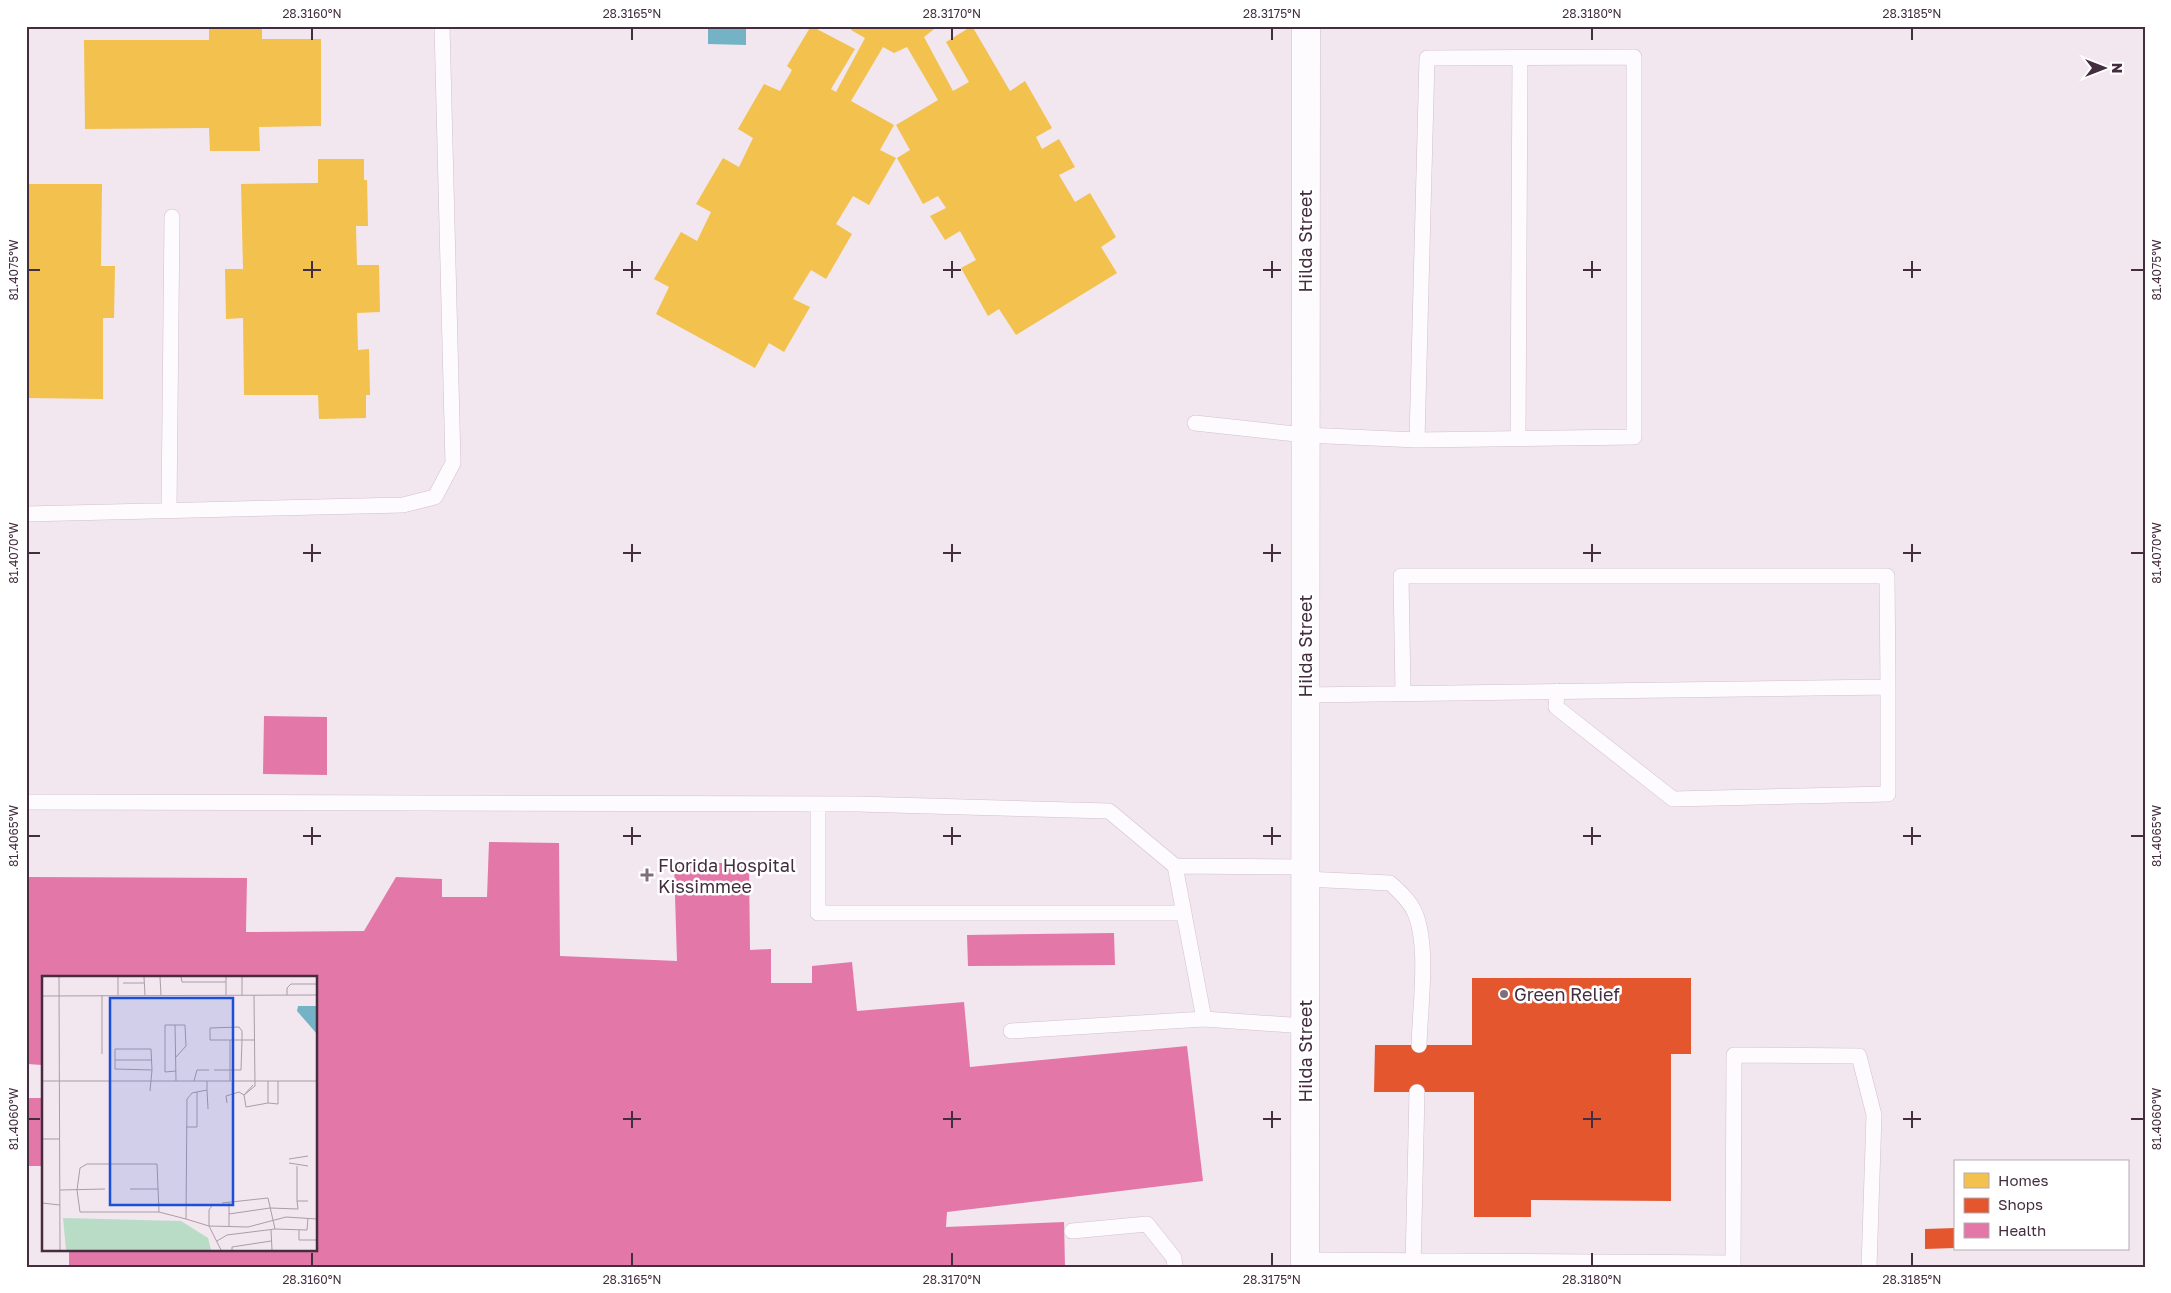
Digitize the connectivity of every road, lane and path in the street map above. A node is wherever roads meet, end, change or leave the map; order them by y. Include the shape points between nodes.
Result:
1 (442, 26) edge
2 (1306, 26) edge
3 (1520, 58) junction
4 (172, 217) dead end
5 (1195, 423) dead end
6 (1305, 434) junction
7 (1518, 438) junction
8 (1417, 440) junction
9 (169, 510) junction
10 (26, 514) edge
11 (1888, 687) junction
12 (1557, 691) junction
13 (1402, 693) junction
14 (1305, 694) junction
15 (26, 802) edge
16 (818, 804) junction
17 (1175, 866) junction
18 (1305, 873) junction
19 (1184, 913) junction
20 (1204, 1019) junction
21 (1305, 1026) junction
22 (1011, 1031) dead end
23 (1418, 1044) dead end
24 (1417, 1092) dead end
25 (1072, 1232) dead end
26 (1305, 1263) edge
27 (1413, 1264) edge
28 (1733, 1265) edge
29 (1175, 1267) edge
30 (1869, 1267) edge

1 - 9 lane via 453,463 435,497 403,505
2 - 6 street, Hilda Street
3 - 7 lane
3 - 7 lane via 1634,57 1634,437
3 - 8 lane via 1427,58
4 - 9 lane
5 - 6 lane
6 - 8 lane
6 - 14 street, Hilda Street
7 - 8 lane
9 - 10 lane
11 - 12 lane
11 - 12 lane via 1888,794 1683,799 1673,799 1556,707
11 - 13 lane via 1887,576 1401,576
12 - 13 lane
13 - 14 lane
14 - 18 street, Hilda Street
15 - 16 lane
16 - 17 lane via 1109,811
16 - 19 lane via 818,913
17 - 18 lane
17 - 19 lane
18 - 21 street, Hilda Street
18 - 23 lane via 1390,883 1415,912 1422,954
19 - 20 lane
20 - 21 lane
20 - 22 lane
21 - 26 street, Hilda Street
24 - 27 lane
25 - 29 lane via 1147,1224 1174,1258
26 - 27 lane
27 - 28 lane
28 - 30 lane via 1734,1055 1859,1056 1874,1115

